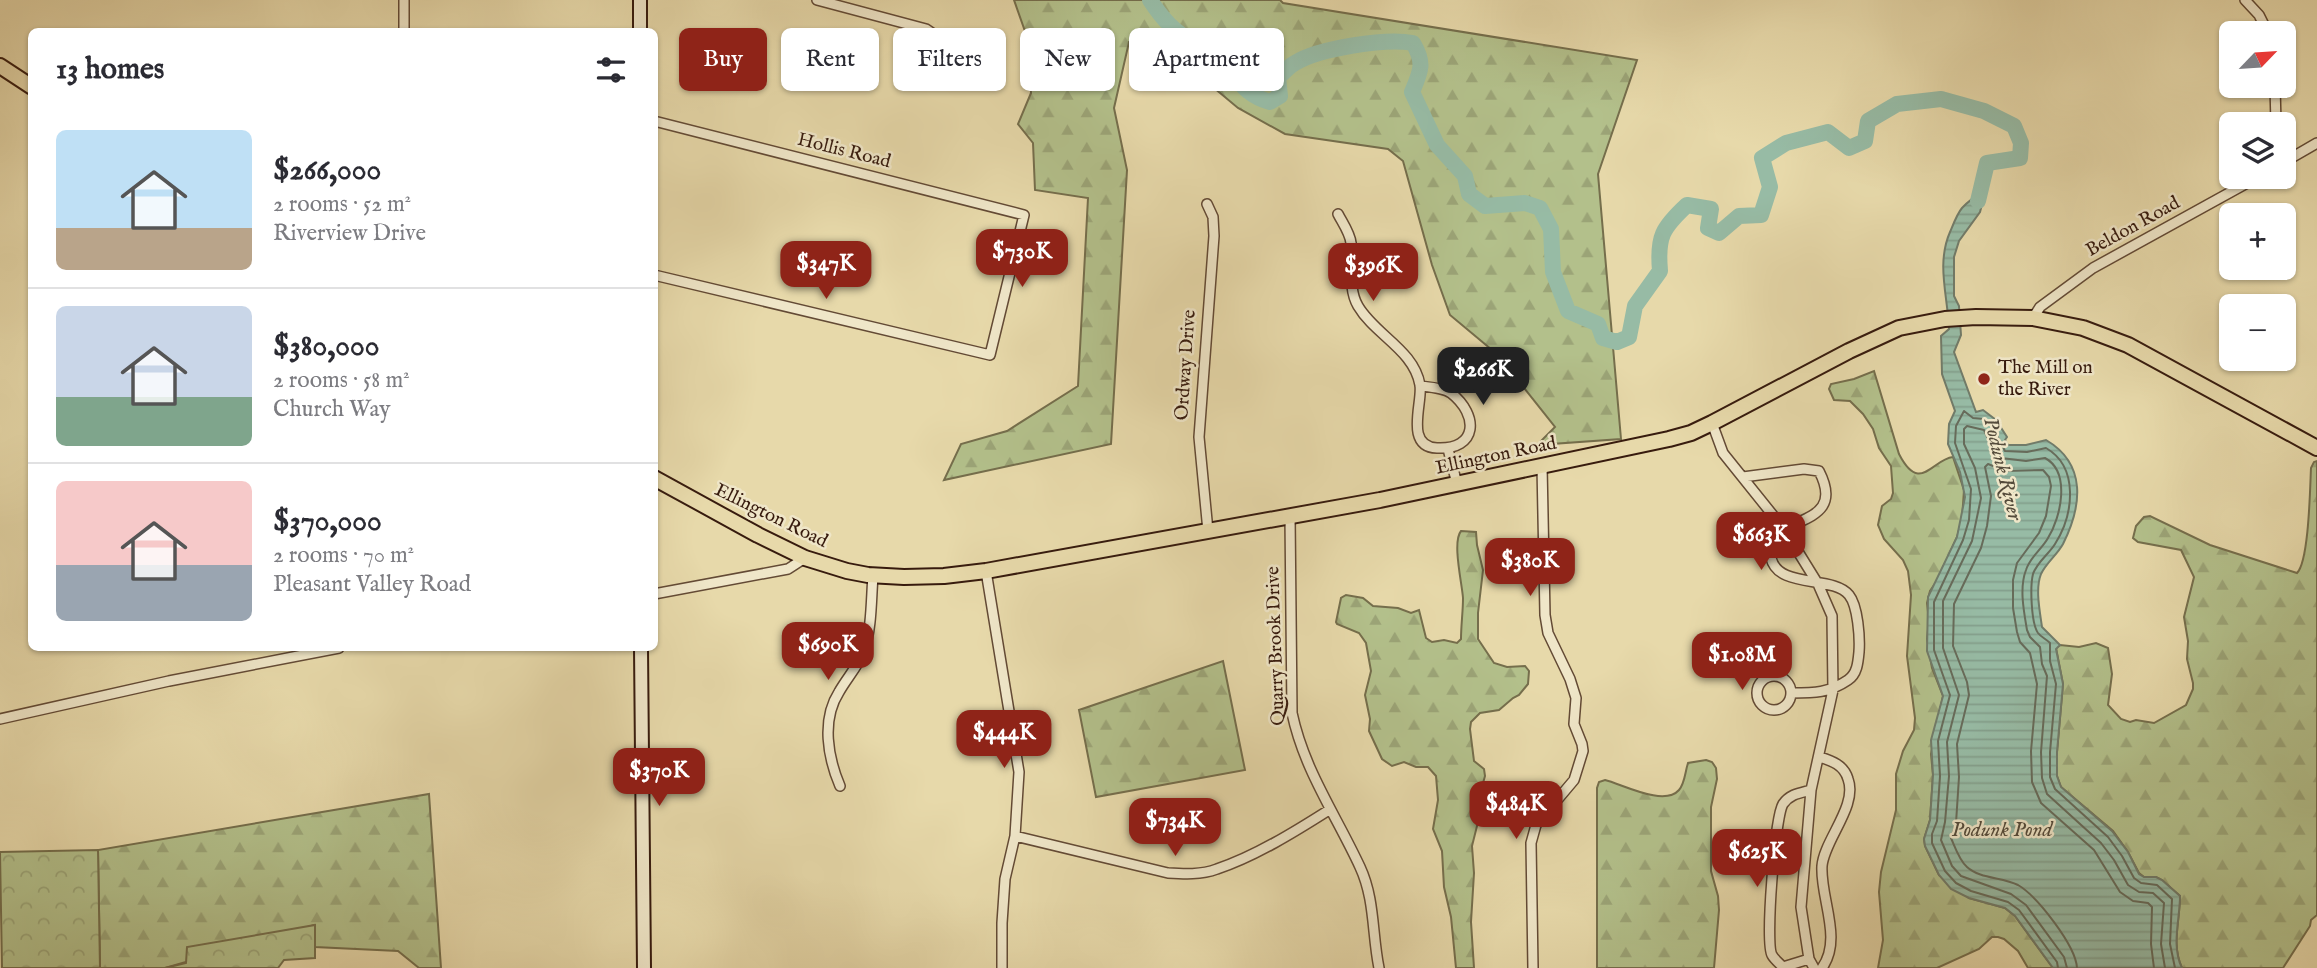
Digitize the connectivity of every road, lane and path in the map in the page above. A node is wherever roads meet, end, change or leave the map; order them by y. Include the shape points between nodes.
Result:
1 (404, 0) edge
2 (640, 0) edge
3 (817, 0) edge
4 (2245, 0) edge
5 (2262, 21) edge
6 (404, 28) edge
7 (640, 28) edge
8 (922, 28) edge
9 (0, 66) edge
10 (28, 84) edge
11 (658, 122) edge
12 (2317, 143) edge
13 (2296, 155) edge
14 (2236, 189) edge
15 (1207, 204) dead end
16 (1338, 214) dead end
17 (658, 276) edge
18 (2033, 318) junction
19 (1420, 386) junction
20 (1712, 423) junction
21 (2317, 448) edge
22 (1448, 449) junction
23 (1542, 466) junction
24 (1743, 477) junction
25 (658, 480) edge
26 (1457, 484) junction
27 (1290, 516) junction
28 (1784, 530) junction
29 (1208, 531) junction
30 (805, 558) junction
31 (986, 571) junction
32 (873, 576) junction
33 (1818, 584) junction
34 (658, 593) edge
35 (324, 651) edge
36 (641, 651) edge
37 (1833, 690) junction
38 (1792, 693) dead end
39 (0, 719) edge
40 (1819, 757) junction
41 (840, 786) dead end
42 (1811, 790) junction
43 (1329, 810) junction
44 (1015, 836) junction
45 (1804, 864) junction
46 (1822, 865) junction
47 (1812, 963) edge
48 (644, 968) edge
49 (1002, 968) edge
50 (1379, 968) edge
51 (1533, 968) edge
52 (1822, 968) edge

1 - 6 street
2 - 7 main road
3 - 8 street
4 - 5 street
9 - 10 main road
11 - 17 street, Hollis Road via 1024,215 990,355
12 - 13 street
14 - 18 street, Beldon Road via 2092,268 2040,307
15 - 29 street, Ordway Drive via 1214,236 1199,437
16 - 19 street via 1351,240 1355,302 1375,329 1412,363
18 - 20 main road, Ellington Road via 1945,319 1883,334
18 - 21 main road, Ellington Road via 2083,328 2128,345
19 - 22 street via 1416,421 1420,440 1431,448
19 - 22 street via 1450,391 1469,413 1472,425 1468,435
20 - 23 main road, Ellington Road via 1669,439
20 - 24 street via 1723,453
22 - 26 street
23 - 26 main road, Ellington Road
23 - 51 street via 1545,615 1576,698 1574,724 1583,744 1574,779 1536,825 1531,843
24 - 28 street
24 - 28 street via 1819,471 1828,496 1822,509
25 - 30 main road, Ellington Road
26 - 27 main road, Ellington Road
27 - 29 main road, Ellington Road
27 - 43 street, Quarry Brook Drive via 1292,713 1298,741
28 - 33 street
28 - 33 street via 1775,537 1772,561 1779,571
29 - 31 main road, Ellington Road
30 - 32 main road, Ellington Road
30 - 34 street via 788,569
31 - 32 main road, Ellington Road via 931,577
31 - 44 street via 1019,772
32 - 41 street via 866,643 831,712 829,753
33 - 37 street via 1832,616
33 - 37 street via 1839,587 1851,597 1860,635 1853,677
35 - 39 street
36 - 48 main road
37 - 38 street
37 - 40 street
40 - 42 street
40 - 46 street via 1838,763 1849,778 1850,795
42 - 45 street
42 - 47 street via 1791,795 1782,807 1774,851 1769,935 1771,954 1783,967
43 - 44 street via 1243,859 1194,874 1168,873
43 - 50 street, Quarry Brook Drive via 1370,897
44 - 49 street via 1005,879
45 - 46 street
45 - 47 street via 1801,906
46 - 52 street via 1831,940

